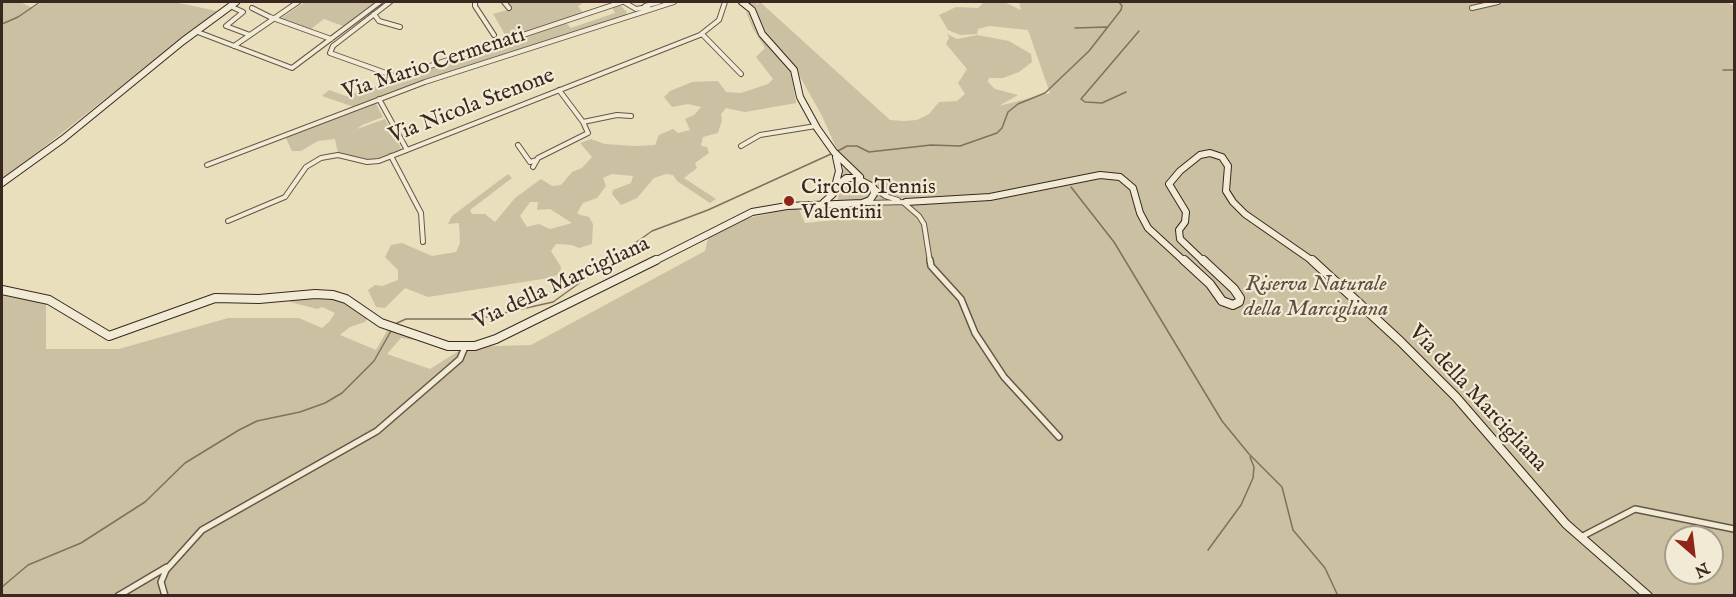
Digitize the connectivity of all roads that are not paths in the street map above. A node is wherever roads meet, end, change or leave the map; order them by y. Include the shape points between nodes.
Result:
1 (298, 2) edge
2 (380, 2) edge
3 (388, 2) edge
4 (475, 2) edge
5 (504, 2) edge
6 (623, 2) edge
7 (659, 2) edge
8 (666, 2) edge
9 (674, 2) edge
10 (725, 2) edge
11 (742, 2) edge
12 (1498, 2) edge
13 (233, 4) edge
14 (252, 8) dead end
15 (1472, 8) dead end
16 (509, 9) dead end
17 (644, 9) junction
18 (631, 10) junction
19 (641, 13) junction
20 (374, 14) junction
21 (635, 15) junction
22 (274, 18) junction
23 (624, 19) junction
24 (400, 27) dead end
25 (195, 31) junction
26 (702, 34) junction
27 (250, 35) junction
28 (494, 35) dead end
29 (331, 39) junction
30 (234, 46) junction
31 (741, 74) dead end
32 (559, 90) junction
33 (379, 99) junction
34 (631, 116) dead end
35 (583, 122) junction
36 (816, 126) junction
37 (518, 145) dead end
38 (741, 146) dead end
39 (407, 150) junction
40 (834, 152) junction
41 (391, 156) junction
42 (537, 160) junction
43 (207, 165) dead end
44 (532, 167) dead end
45 (865, 181) junction
46 (2, 183) edge
47 (873, 187) junction
48 (835, 189) junction
49 (849, 203) junction
50 (862, 203) junction
51 (905, 203) junction
52 (818, 204) junction
53 (228, 221) dead end
54 (423, 242) dead end
55 (2, 290) edge
56 (465, 347) junction
57 (1059, 437) dead end
58 (1734, 529) edge
59 (1580, 537) junction
60 (169, 566) junction
61 (118, 596) edge
62 (165, 596) edge
63 (1648, 596) edge

1 - 22 street
2 - 29 street
3 - 20 street
4 - 28 street
5 - 16 street
6 - 18 street
6 - 20 street via 397,77 330,53 333,46
7 - 18 street
8 - 17 street
9 - 19 street, Via Mario Cermenati
10 - 26 street, Via Nicola Stenone via 719,20
11 - 36 street via 752,9 761,32 794,70 800,97
12 - 15 street
13 - 25 street
13 - 27 street via 243,12 226,26
14 - 22 street
17 - 18 street
17 - 19 street
18 - 21 street
18 - 23 street
19 - 21 street, Via Mario Cermenati
20 - 24 street via 379,21
21 - 23 street, Via Mario Cermenati
22 - 27 street
22 - 29 street
23 - 33 street, Via Mario Cermenati
25 - 30 street
25 - 46 street via 63,139
26 - 31 street
26 - 32 street, Via Nicola Stenone
27 - 30 street
29 - 30 street via 292,68
32 - 35 street
32 - 39 street, Via Nicola Stenone
33 - 39 street
33 - 43 street, Via Mario Cermenati
34 - 35 street
35 - 42 street via 588,130 586,135
36 - 38 street via 760,135
36 - 40 street
37 - 42 street via 530,162
39 - 41 street, Via Nicola Stenone
40 - 45 street
40 - 48 street via 839,167
41 - 53 street, Via Nicola Stenone via 370,162 341,155 321,158 306,167 285,197
41 - 54 street via 422,213
42 - 44 street
45 - 47 street
45 - 48 street via 848,177
47 - 50 street via 873,196
47 - 51 street, Via della Marcigliana
48 - 49 street via 838,200
48 - 52 street via 829,200
49 - 50 street, Via della Marcigliana
49 - 52 street, Via della Marcigliana
50 - 51 street, Via della Marcigliana
51 - 57 street via 924,224 931,266 961,299 975,333 1004,377
51 - 59 street, Via della Marcigliana via 990,197 1100,175 1120,177 1133,188 1148,228 1204,278 1222,301 1236,305 1240,298 1234,289 1180,239 1186,212 1169,184 1195,158 1204,153 1218,155 1227,163 1225,187 1233,202 1313,261 1434,374
52 - 56 street, Via della Marcigliana via 752,213 496,339
55 - 56 street, Via della Marcigliana via 49,300 109,336 215,298 333,295 346,299 381,323 447,346
56 - 60 street via 460,359 380,429 204,529
58 - 59 street via 1635,509
59 - 63 street, Via della Marcigliana
60 - 61 street
60 - 62 street via 161,582

